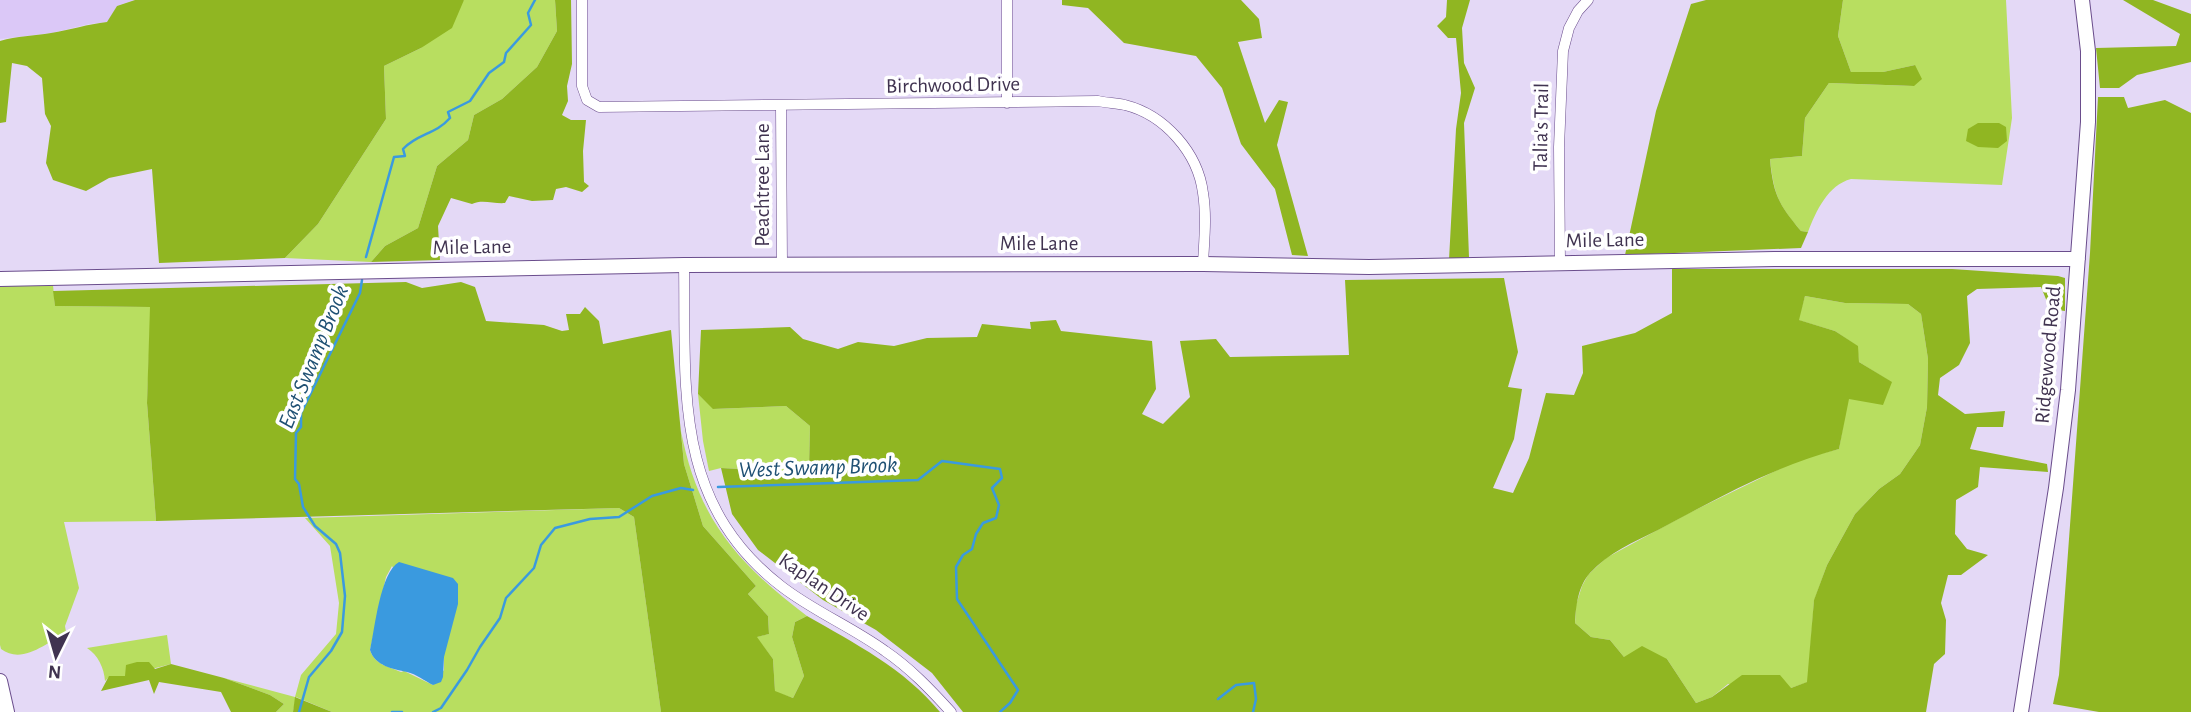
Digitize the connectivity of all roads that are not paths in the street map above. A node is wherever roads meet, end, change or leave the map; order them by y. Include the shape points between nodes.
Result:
1 (582, 0) edge
2 (1007, 0) edge
3 (1588, 0) edge
4 (2082, 0) edge
5 (1007, 103) junction
6 (781, 107) junction
7 (2078, 258) junction
8 (1560, 262) junction
9 (782, 264) junction
10 (1203, 264) junction
11 (684, 265) junction
12 (0, 279) edge
13 (0, 681) edge
14 (7, 712) edge
15 (951, 712) edge
16 (2021, 712) edge

1 - 6 street, Birchwood Drive via 582,86 587,100 599,107
2 - 5 street
3 - 8 street, Talia's Trail via 1569,28 1563,51
4 - 7 street, Ridgewood Road via 2088,122
5 - 6 street, Birchwood Drive
5 - 10 street, Birchwood Drive via 1125,105 1161,123 1175,135 1198,170 1205,213
6 - 9 street, Peachtree Lane
7 - 8 street, Mile Lane
7 - 16 street, Ridgewood Road via 2061,448
8 - 10 street, Mile Lane via 1369,267
9 - 10 street, Mile Lane
9 - 11 street, Mile Lane
11 - 12 street, Mile Lane
11 - 15 street, Kaplan Drive via 688,423 701,478 722,522 781,586 884,650 919,677
13 - 14 street

